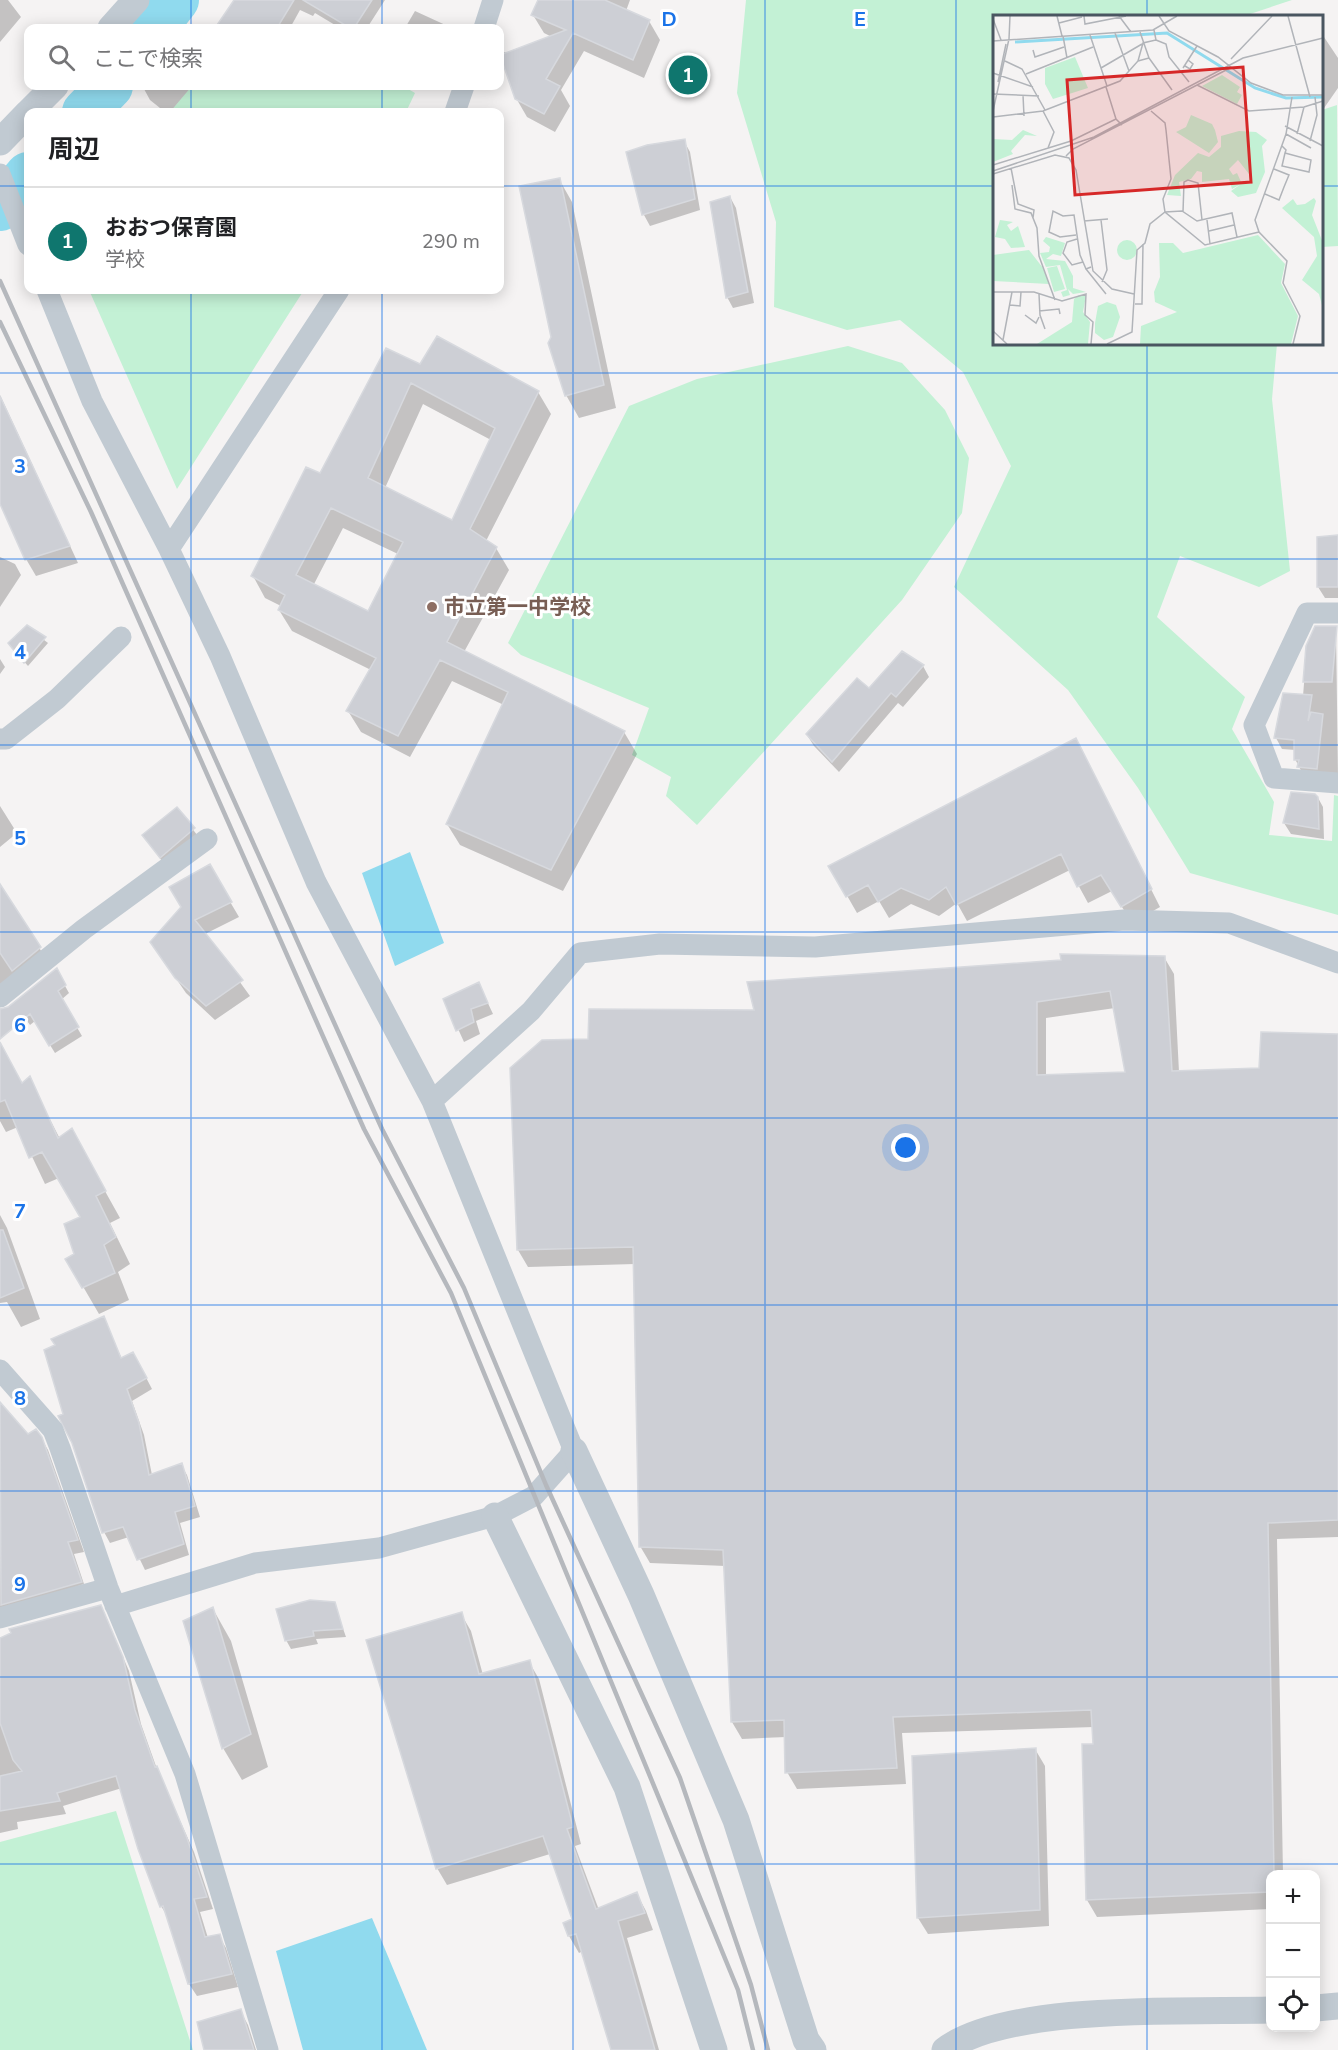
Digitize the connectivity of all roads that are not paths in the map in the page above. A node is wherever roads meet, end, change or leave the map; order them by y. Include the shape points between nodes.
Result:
1 (136, 0) edge
2 (493, 0) edge
3 (115, 24) edge
4 (485, 24) edge
5 (52, 90) edge
6 (463, 90) edge
7 (34, 108) edge
8 (456, 108) edge
9 (24, 118) edge
10 (0, 142) edge
11 (0, 174) edge
12 (24, 234) edge
13 (49, 294) edge
14 (336, 294) edge
15 (169, 549) junction
16 (1338, 613) edge
17 (121, 636) dead end
18 (0, 740) edge
19 (1338, 783) edge
20 (207, 840) dead end
21 (1338, 963) edge
22 (0, 997) edge
23 (432, 1101) junction
24 (0, 1370) edge
25 (574, 1451) junction
26 (495, 1516) junction
27 (112, 1597) junction
28 (0, 1618) edge
29 (1338, 2006) edge
30 (1320, 2008) edge
31 (1266, 2010) edge
32 (268, 2050) edge
33 (714, 2050) edge
34 (813, 2050) edge
35 (945, 2050) edge

1 - 3 street
2 - 4 street
5 - 7 street
6 - 8 street
9 - 10 street
11 - 12 street
13 - 15 street via 92,400
14 - 15 street
15 - 23 street via 220,656 316,882
16 - 19 street via 1307,613 1254,725 1274,777
17 - 18 street via 57,699
20 - 22 street via 84,929
21 - 23 street via 1229,923 1124,920 814,946 660,944 580,953 531,1011
23 - 25 street
24 - 27 street via 53,1430
25 - 26 street via 534,1496
25 - 34 street via 641,1595 736,1820 806,2040
26 - 27 street via 379,1548 255,1563
26 - 33 street via 627,1787
27 - 28 street
27 - 32 street via 185,1774
29 - 30 street
31 - 35 street via 1058,2016 990,2030

